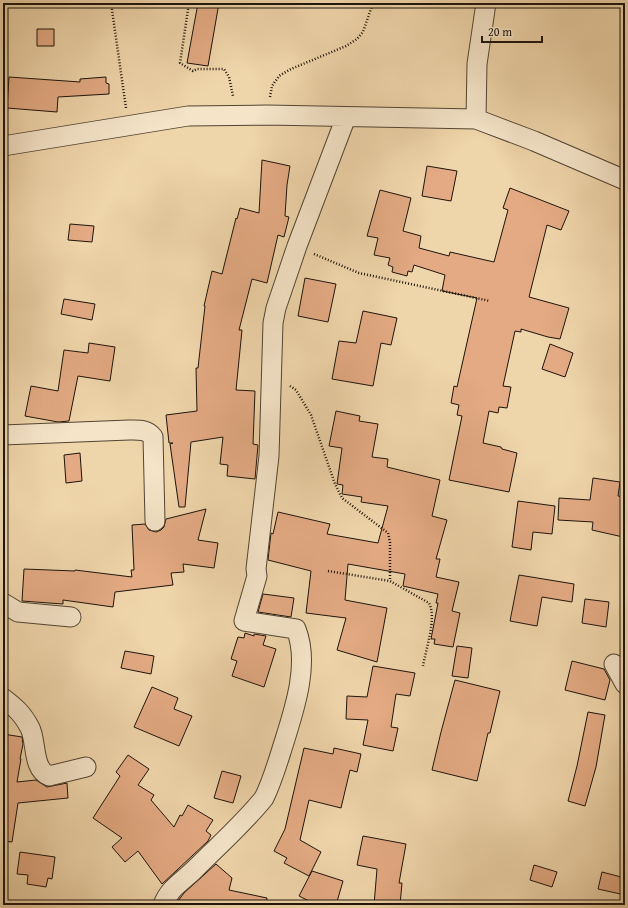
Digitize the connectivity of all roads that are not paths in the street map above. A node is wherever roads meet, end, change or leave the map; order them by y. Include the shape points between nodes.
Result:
1 (486, 3) edge
2 (346, 117) junction
3 (476, 119) junction
4 (3, 146) edge
5 (625, 180) edge
6 (3, 435) edge
7 (155, 521) dead end
8 (3, 603) edge
9 (71, 617) dead end
10 (614, 664) dead end
11 (625, 684) edge
12 (3, 698) edge
13 (86, 767) dead end
14 (163, 905) edge

1 - 3 street via 477,64
2 - 3 street
2 - 4 street via 188,116
2 - 14 street via 297,246 273,322 269,456 257,576 244,621 296,629 301,652 298,690 270,787 264,798 176,884
3 - 5 street
6 - 7 street via 129,430 149,432 153,437
8 - 9 street via 18,612
10 - 11 street
12 - 13 street via 21,713 31,730 41,771 49,776

